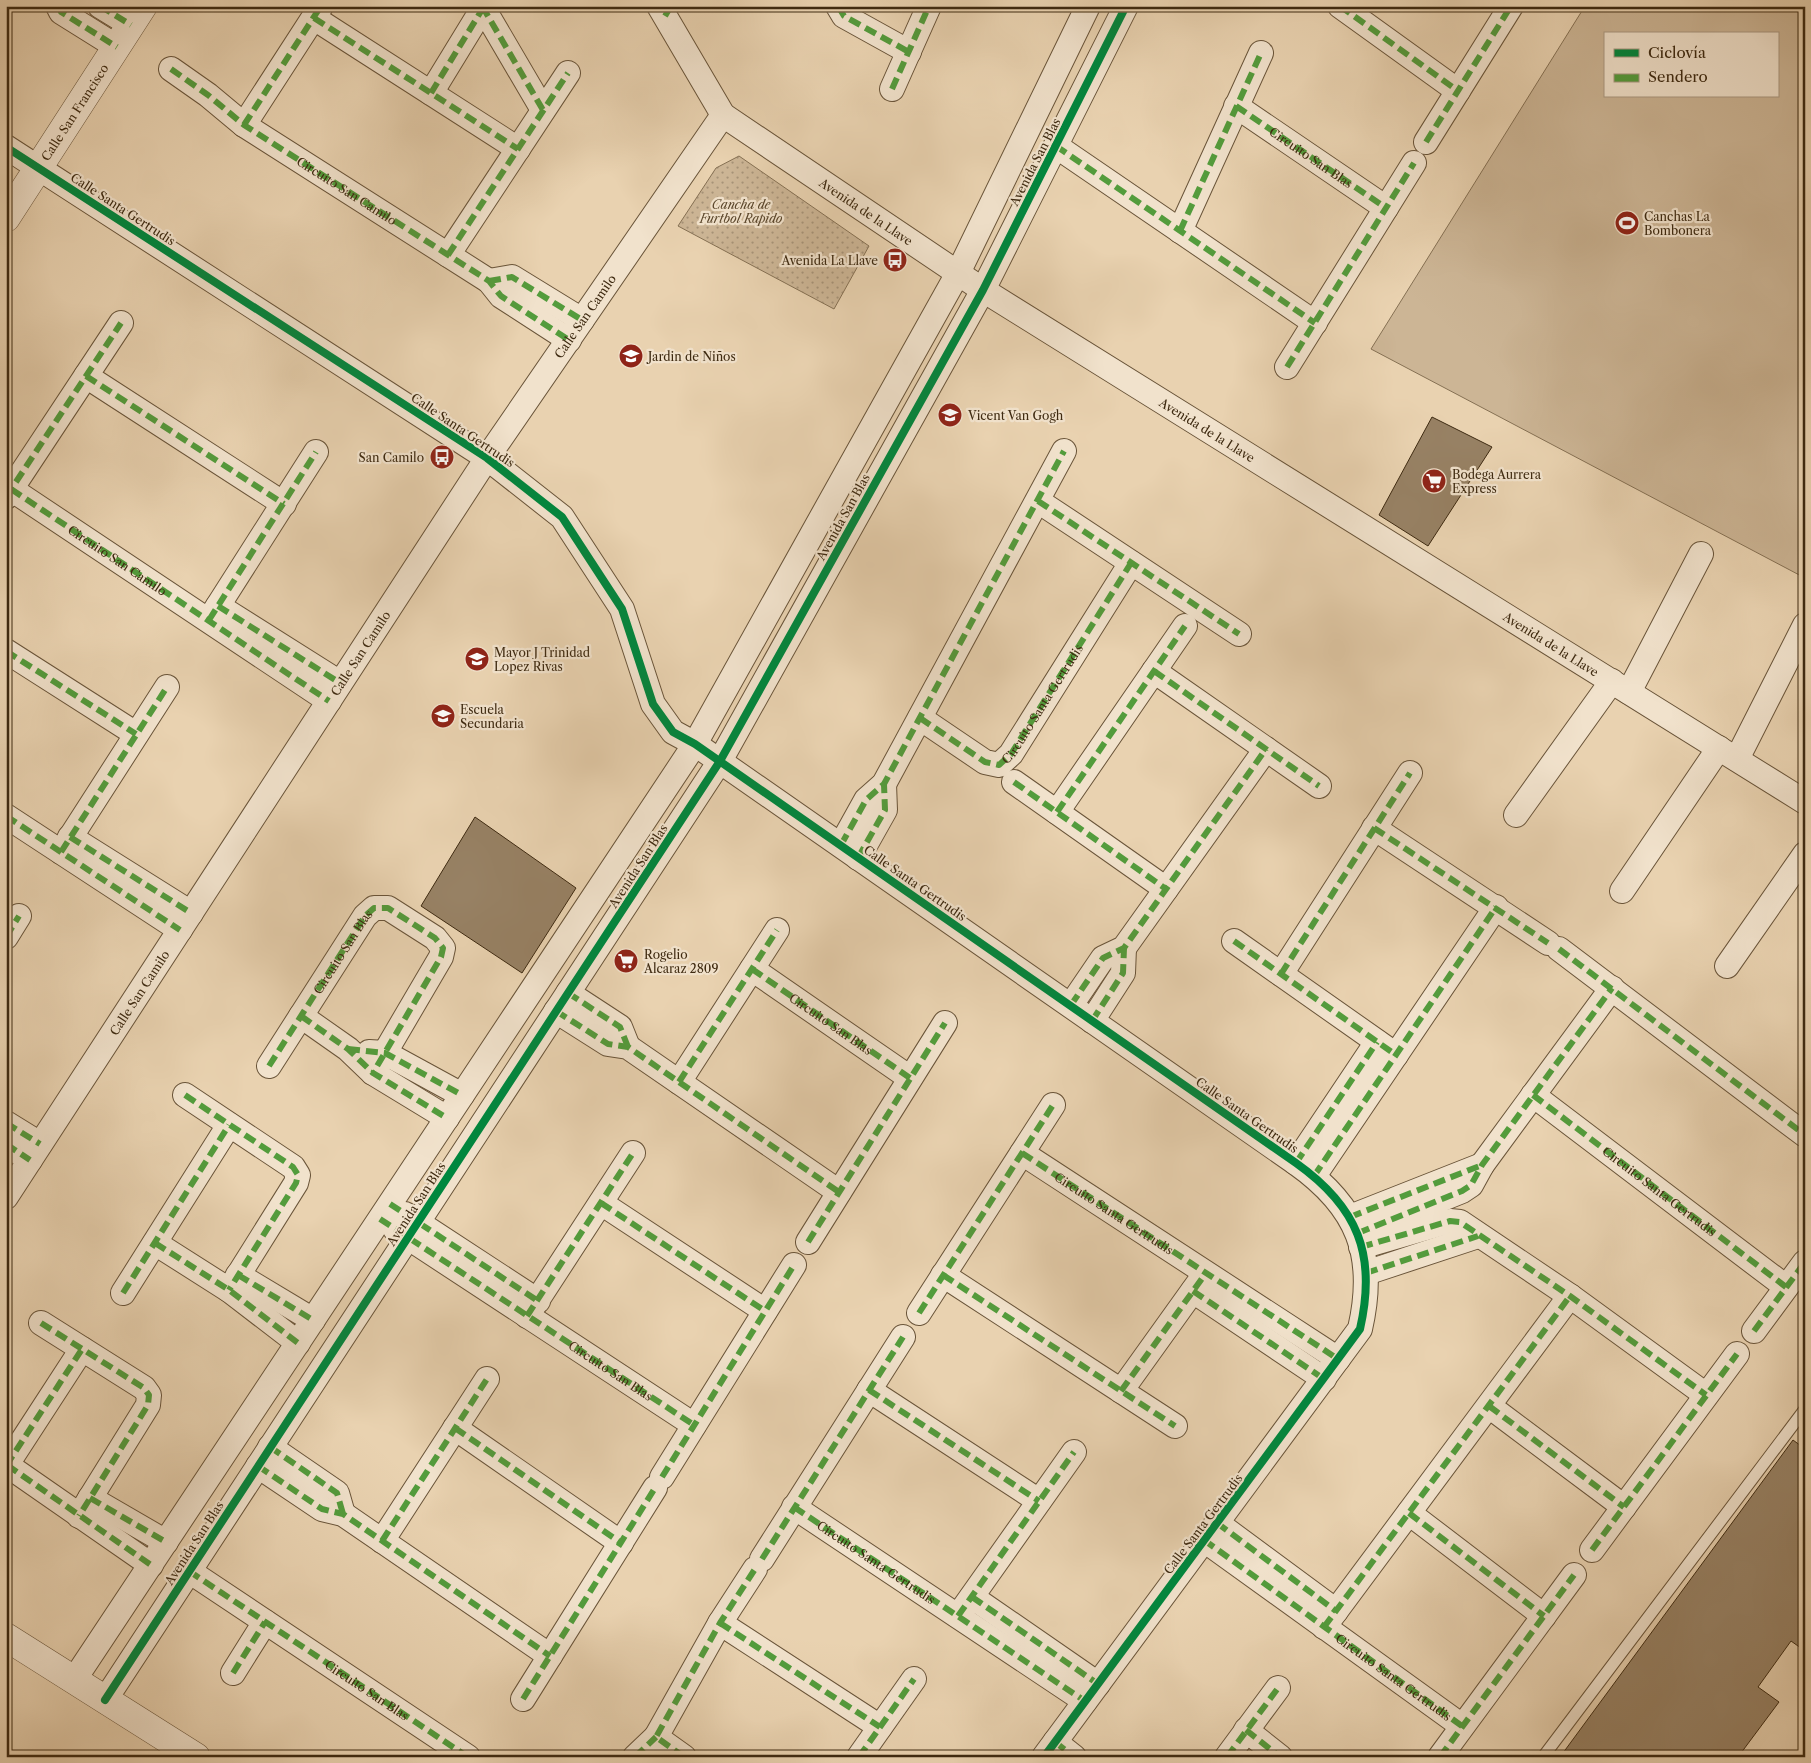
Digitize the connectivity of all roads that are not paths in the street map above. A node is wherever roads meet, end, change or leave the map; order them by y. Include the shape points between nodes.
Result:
1 (58, 6) edge
2 (100, 6) edge
3 (838, 6) edge
4 (929, 6) edge
5 (1088, 6) edge
6 (1126, 6) edge
7 (1340, 6) edge
8 (1511, 6) edge
9 (482, 7) edge
10 (665, 10) edge
11 (318, 12) edge
12 (131, 26) edge
13 (909, 52) junction
14 (1261, 52) dead end
15 (171, 69) dead end
16 (568, 73) dead end
17 (892, 89) dead end
18 (1458, 91) junction
19 (431, 93) junction
20 (1236, 106) junction
21 (543, 110) junction
22 (724, 116) junction
23 (244, 125) junction
24 (1426, 142) dead end
25 (1056, 146) junction
26 (6, 147) edge
27 (518, 149) junction
28 (1414, 163) dead end
29 (39, 168) junction
30 (1386, 208) junction
31 (6, 218) edge
32 (1180, 231) junction
33 (448, 255) junction
34 (958, 272) junction
35 (489, 281) junction
36 (983, 290) junction
37 (582, 320) junction
38 (121, 323) dead end
39 (1315, 323) junction
40 (569, 340) junction
41 (1287, 367) dead end
42 (86, 376) junction
43 (1064, 451) dead end
44 (316, 452) dead end
45 (487, 458) junction
46 (9, 493) edge
47 (1038, 501) junction
48 (284, 504) junction
49 (1700, 554) dead end
50 (1131, 563) junction
51 (214, 613) junction
52 (1805, 625) edge
53 (1185, 626) dead end
54 (1239, 634) dead end
55 (6, 651) edge
56 (1154, 671) junction
57 (1620, 686) junction
58 (167, 687) dead end
59 (335, 692) junction
60 (920, 718) junction
61 (136, 734) junction
62 (695, 744) junction
63 (1266, 749) junction
64 (1728, 754) junction
65 (720, 761) junction
66 (1410, 772) dead end
67 (1014, 782) dead end
68 (1319, 786) dead end
69 (1805, 802) edge
70 (1057, 812) junction
71 (1516, 815) dead end
72 (6, 816) edge
73 (1374, 828) junction
74 (65, 844) junction
75 (849, 851) junction
76 (1805, 854) edge
77 (1166, 889) junction
78 (1622, 891) dead end
79 (1496, 907) junction
80 (19, 916) dead end
81 (185, 922) junction
82 (777, 930) dead end
83 (6, 937) edge
84 (1234, 941) dead end
85 (1124, 948) junction
86 (1727, 966) dead end
87 (752, 969) junction
88 (1281, 974) junction
89 (1612, 988) junction
90 (562, 1002) junction
91 (1071, 1006) junction
92 (301, 1016) junction
93 (1092, 1021) junction
94 (945, 1023) dead end
95 (1377, 1042) junction
96 (1396, 1055) junction
97 (379, 1063) junction
98 (269, 1066) dead end
99 (910, 1078) junction
100 (679, 1082) junction
101 (462, 1094) junction
102 (1533, 1095) junction
103 (185, 1096) dead end
104 (1053, 1105) dead end
105 (447, 1118) junction
106 (6, 1123) edge
107 (229, 1125) junction
108 (1805, 1134) edge
109 (6, 1144) edge
110 (35, 1152) junction
111 (633, 1153) dead end
112 (1022, 1153) junction
113 (1305, 1169) junction
114 (840, 1192) junction
115 (6, 1197) edge
116 (601, 1203) junction
117 (385, 1212) junction
118 (413, 1230) junction
119 (1357, 1232) junction
120 (1478, 1236) junction
121 (808, 1242) dead end
122 (155, 1243) junction
123 (1805, 1262) edge
124 (794, 1265) dead end
125 (1366, 1273) junction
126 (943, 1275) junction
127 (1200, 1282) junction
128 (234, 1283) junction
129 (1786, 1287) junction
130 (122, 1293) dead end
131 (1570, 1296) junction
132 (532, 1308) junction
133 (766, 1310) junction
134 (919, 1313) dead end
135 (313, 1320) junction
136 (41, 1323) dead end
137 (1754, 1330) dead end
138 (903, 1337) dead end
139 (298, 1343) junction
140 (82, 1349) junction
141 (1737, 1354) dead end
142 (1338, 1359) junction
143 (487, 1379) dead end
144 (1324, 1379) junction
145 (870, 1390) junction
146 (1121, 1391) junction
147 (1706, 1396) junction
148 (1489, 1406) junction
149 (1803, 1414) edge
150 (694, 1425) junction
151 (1175, 1426) dead end
152 (455, 1428) junction
153 (1074, 1452) dead end
154 (264, 1457) junction
155 (7, 1465) edge
156 (1039, 1501) junction
157 (84, 1507) junction
158 (794, 1507) junction
159 (1624, 1507) junction
160 (1409, 1513) junction
161 (1211, 1532) junction
162 (382, 1540) junction
163 (166, 1542) junction
164 (621, 1543) junction
165 (1592, 1550) dead end
166 (151, 1565) junction
167 (189, 1572) junction
168 (1574, 1575) dead end
169 (972, 1597) junction
170 (958, 1616) junction
171 (1544, 1616) junction
172 (1330, 1619) junction
173 (265, 1622) junction
174 (720, 1623) junction
175 (6, 1637) edge
176 (550, 1656) junction
177 (233, 1673) dead end
178 (74, 1680) junction
179 (914, 1680) dead end
180 (1278, 1688) dead end
181 (1092, 1692) junction
182 (524, 1699) dead end
183 (105, 1700) junction
184 (1462, 1726) junction
185 (880, 1727) junction
186 (1246, 1730) junction
187 (656, 1737) junction
188 (1049, 1749) edge
189 (196, 1757) edge
190 (468, 1757) edge
191 (635, 1757) edge
192 (684, 1757) edge
193 (858, 1757) edge
194 (1074, 1757) edge
195 (1227, 1757) edge
196 (1280, 1757) edge
197 (1440, 1757) edge
198 (1543, 1757) edge

1 - 12 street via 60,12
2 - 12 street
3 - 13 street via 844,16
4 - 13 street
5 - 34 street, Avenida San Blas
6 - 25 street, Avenida San Blas
7 - 18 street
8 - 18 street
9 - 19 street
9 - 21 street
10 - 22 street, Avenida de la Llave
11 - 19 street
11 - 23 street
12 - 29 street, Calle San Francisco
13 - 17 street
14 - 20 street
15 - 23 street, Circuito San Camilo
16 - 21 street
18 - 24 street
19 - 27 street
20 - 30 street, Circuito San Blas
20 - 32 street
21 - 27 street
22 - 34 street, Avenida de la Llave
22 - 37 street, Calle San Camilo
23 - 33 street, Circuito San Camilo
25 - 32 street
25 - 36 street, Avenida San Blas
26 - 29 street, Calle Santa Gertrudis
27 - 33 street
28 - 30 street
29 - 31 street, Calle San Francisco
29 - 45 street, Calle Santa Gertrudis
30 - 39 street
32 - 39 street
33 - 35 street, Circuito San Camilo
34 - 36 street, Avenida de la Llave
34 - 62 street, Avenida San Blas
35 - 37 street via 512,277
35 - 40 street, Circuito San Camilo via 500,296
36 - 57 street, Avenida de la Llave
36 - 65 street, Avenida San Blas
37 - 40 street, Calle San Camilo
38 - 42 street, Circuito San Camilo
39 - 41 street
40 - 45 street, Calle San Camilo
42 - 46 street, Circuito San Camilo
42 - 48 street
43 - 47 street
44 - 48 street
45 - 59 street, Calle San Camilo
45 - 62 street, Calle Santa Gertrudis via 562,517 622,609 653,704 673,732
46 - 51 street, Circuito San Camilo
47 - 50 street
47 - 60 street
48 - 51 street
49 - 57 street
50 - 54 street
50 - 60 street, Circuito Santa Gertrudis via 1012,754 999,765 985,762
51 - 59 street, Circuito San Camilo
52 - 64 street
53 - 56 street
55 - 61 street
56 - 63 street
56 - 70 street
57 - 64 street, Avenida de la Llave
57 - 71 street
58 - 61 street
59 - 81 street, Calle San Camilo
60 - 75 street via 884,784 885,810
61 - 74 street
62 - 65 street, Calle Santa Gertrudis
62 - 101 street, Avenida San Blas
63 - 68 street
63 - 77 street
64 - 69 street, Avenida de la Llave
64 - 78 street
65 - 75 street, Calle Santa Gertrudis
65 - 90 street, Avenida San Blas
66 - 73 street
67 - 70 street, Circuito Santa Gertrudis
70 - 77 street, Circuito Santa Gertrudis
72 - 74 street
73 - 79 street
73 - 88 street
74 - 81 street
75 - 91 street, Calle Santa Gertrudis
76 - 86 street
77 - 85 street
79 - 89 street
79 - 96 street
80 - 83 street
81 - 110 street, Calle San Camilo
82 - 87 street
84 - 88 street
85 - 91 street via 1103,958
85 - 93 street via 1123,973
87 - 99 street, Circuito San Blas
87 - 100 street
88 - 95 street
89 - 102 street
89 - 108 street
90 - 100 street via 608,1044 628,1047
90 - 118 street, Avenida San Blas
91 - 93 street, Calle Santa Gertrudis
92 - 97 street via 348,1049
92 - 97 street, Circuito San Blas via 365,916 374,908 388,908 435,938 442,948 441,958
92 - 98 street, Circuito San Blas
93 - 113 street, Calle Santa Gertrudis
94 - 99 street
95 - 96 street
95 - 113 street
96 - 113 street
97 - 101 street
97 - 105 street
99 - 114 street
100 - 114 street
101 - 105 street, Avenida San Blas
102 - 119 street via 1482,1165
102 - 129 street, Circuito Santa Gertrudis
103 - 107 street
104 - 112 street
105 - 117 street, Avenida San Blas
106 - 110 street
107 - 122 street
107 - 128 street via 293,1167 298,1175
109 - 110 street
110 - 115 street, Calle San Camilo
111 - 116 street
112 - 126 street
112 - 127 street, Circuito Santa Gertrudis
113 - 119 street, Calle Santa Gertrudis
114 - 121 street
116 - 132 street
116 - 133 street
117 - 118 street, Circuito San Blas
117 - 135 street, Avenida San Blas
118 - 132 street, Circuito San Blas
118 - 154 street, Avenida San Blas
119 - 120 street via 1450,1221 1460,1222
119 - 125 street, Calle Santa Gertrudis
120 - 125 street
120 - 131 street
122 - 128 street
122 - 130 street
123 - 129 street
124 - 133 street
125 - 142 street, Calle Santa Gertrudis via 1366,1302 1360,1329
126 - 134 street
126 - 146 street
127 - 142 street, Circuito Santa Gertrudis
127 - 144 street, Circuito Santa Gertrudis
127 - 146 street
128 - 135 street
128 - 139 street
129 - 137 street
131 - 147 street
131 - 148 street
132 - 150 street, Circuito San Blas
133 - 150 street
135 - 139 street, Avenida San Blas
136 - 140 street
138 - 145 street
139 - 163 street, Avenida San Blas
140 - 155 street
140 - 157 street via 144,1388 149,1396 148,1406
141 - 147 street
142 - 144 street, Calle Santa Gertrudis
143 - 152 street
144 - 161 street, Calle Santa Gertrudis
145 - 156 street
145 - 158 street
146 - 151 street
147 - 159 street
148 - 159 street
148 - 160 street
149 - 198 lane
150 - 164 street
152 - 162 street
152 - 164 street
153 - 156 street
154 - 162 street via 322,1509 344,1514
154 - 167 street, Avenida San Blas
155 - 157 street
156 - 169 street
157 - 163 street
157 - 166 street
158 - 170 street, Circuito Santa Gertrudis
158 - 174 street
159 - 165 street
160 - 171 street
160 - 172 street
161 - 172 street, Circuito Santa Gertrudis
161 - 181 street, Calle Santa Gertrudis
162 - 176 street
163 - 166 street, Avenida San Blas
164 - 176 street
166 - 178 street, Avenida San Blas
167 - 173 street, Circuito San Blas
167 - 183 street, Avenida San Blas
168 - 171 street, Circuito Santa Gertrudis
169 - 170 street
169 - 181 street
170 - 181 street, Circuito Santa Gertrudis
171 - 184 street, Circuito Santa Gertrudis
172 - 184 street, Circuito Santa Gertrudis
173 - 177 street
173 - 190 street, Circuito San Blas
174 - 185 street
174 - 187 street
175 - 178 street
176 - 182 street
178 - 183 street
179 - 185 street
180 - 186 street
181 - 188 street, Calle Santa Gertrudis
183 - 189 street
184 - 197 street, Circuito Santa Gertrudis
185 - 193 street
186 - 195 street
186 - 196 street
187 - 191 street
187 - 192 street
188 - 194 street

